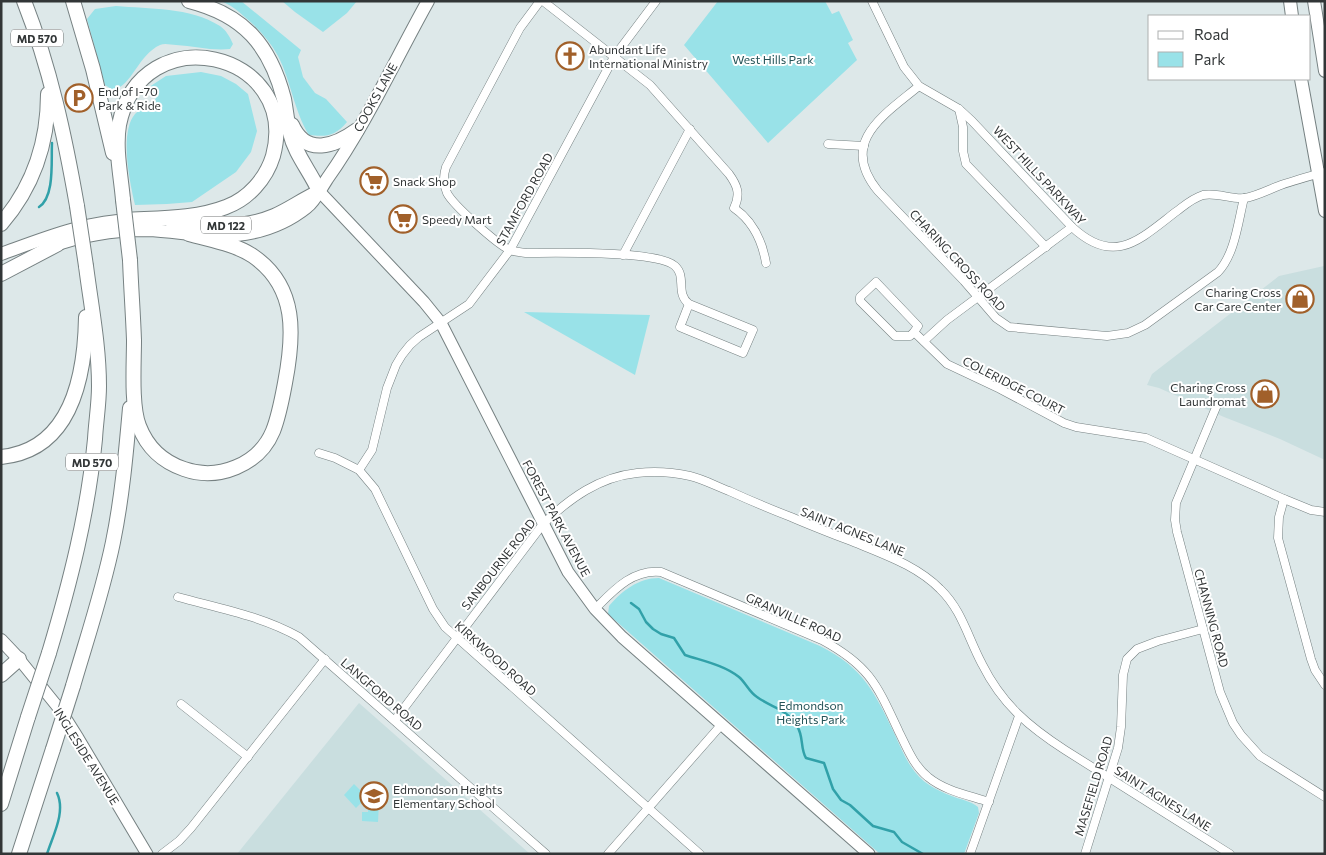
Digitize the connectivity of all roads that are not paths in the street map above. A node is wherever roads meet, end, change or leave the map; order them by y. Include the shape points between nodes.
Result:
1 (24, 1) edge
2 (73, 1) edge
3 (189, 1) edge
4 (428, 1) edge
5 (541, 1) edge
6 (656, 1) edge
7 (872, 1) edge
8 (1290, 1) edge
9 (1314, 1) edge
10 (1292, 15) edge
11 (614, 57) junction
12 (1325, 71) edge
13 (48, 76) junction
14 (1301, 80) edge
15 (918, 86) junction
16 (959, 109) junction
17 (287, 113) junction
18 (690, 129) junction
19 (357, 130) junction
20 (828, 144) dead end
21 (864, 146) junction
22 (1321, 173) edge
23 (319, 191) junction
24 (1244, 198) junction
25 (123, 200) junction
26 (1325, 211) edge
27 (125, 220) junction
28 (1, 224) edge
29 (1072, 227) junction
30 (189, 234) junction
31 (58, 244) junction
32 (1046, 247) junction
33 (510, 250) junction
34 (1, 254) edge
35 (623, 254) junction
36 (766, 263) dead end
37 (1, 266) edge
38 (86, 266) junction
39 (1, 274) edge
40 (978, 298) junction
41 (689, 304) junction
42 (441, 323) junction
43 (914, 332) junction
44 (924, 341) junction
45 (134, 367) junction
46 (1217, 405) dead end
47 (319, 453) dead end
48 (1, 457) edge
49 (1195, 458) junction
50 (359, 470) junction
51 (656, 472) joint
52 (1284, 499) junction
53 (1325, 512) edge
54 (543, 524) junction
55 (178, 597) dead end
56 (594, 609) junction
57 (1204, 629) junction
58 (456, 638) junction
59 (1, 640) edge
60 (19, 659) junction
61 (325, 659) junction
62 (1, 674) edge
63 (1325, 685) edge
64 (181, 704) dead end
65 (1019, 716) junction
66 (395, 720) junction
67 (722, 724) junction
68 (248, 757) junction
69 (1109, 778) junction
70 (1325, 797) edge
71 (989, 802) junction
72 (1, 804) edge
73 (648, 808) junction
74 (19, 854) edge
75 (147, 854) edge
76 (162, 854) edge
77 (546, 854) edge
78 (608, 854) edge
79 (700, 854) edge
80 (869, 854) edge
81 (970, 854) edge
82 (1085, 854) edge
83 (1230, 854) edge

1 - 13 highway, MD 570
2 - 25 highway, MD 570 via 93,69
3 - 17 highway via 226,14 256,38 271,61
4 - 19 main road, COOKS LANE / MD 122
5 - 11 street
5 - 33 street via 520,28 444,175 445,188 456,206
6 - 11 street, STAMFORD ROAD
7 - 15 street, WEST HILLS PARKWAY via 904,67
8 - 10 main road
9 - 12 main road
11 - 18 street via 650,85
11 - 33 street, STAMFORD ROAD
13 - 28 highway via 47,125 40,155 25,192
13 - 38 highway, MD 570, bridge via 67,149
14 - 22 main road
15 - 16 street, WEST HILLS PARKWAY
15 - 21 street via 870,128
16 - 29 street, WEST HILLS PARKWAY
16 - 32 street via 966,164
17 - 19 highway via 294,131 302,139 318,146 336,144
17 - 23 highway via 295,148
18 - 35 street
18 - 36 street via 737,186 739,197 734,208 747,218 759,237
19 - 23 main road, COOKS LANE / MD 122
20 - 21 street
21 - 40 street, CHARING CROSS ROAD via 864,162 871,182
22 - 24 street
22 - 26 main road
23 - 27 main road, MD 122 via 258,221 240,224 220,226
23 - 30 main road, MD 122 via 309,206 291,218 261,230 242,234
23 - 42 street, FOREST PARK AVENUE
24 - 29 street, WEST HILLS PARKWAY via 1212,194 1197,198 1141,238 1123,246 1094,243
24 - 40 street, CHARING CROSS ROAD via 1230,252 1223,266 1137,330 1107,336 1018,329 1002,323
25 - 27 highway via 118,140 120,125 128,100 144,78 169,62 194,57 232,64 252,78 268,101 276,137 271,163 256,186 238,202 215,211
25 - 45 highway, MD 570, bridge via 130,260
27 - 34 main road, MD 122 via 76,227
29 - 32 street
30 - 31 main road, MD 122 via 125,231 78,237
30 - 45 highway via 233,246 254,257 273,275 284,294 291,322 291,345 273,432 252,458 233,468 203,473 172,464 153,449 138,424
31 - 37 main road, MD 122
31 - 39 highway
32 - 40 street
33 - 35 street
33 - 42 street, STAMFORD ROAD via 469,304
35 - 41 street via 664,260 676,267 680,273 682,298
38 - 48 highway via 84,352 70,408 54,432 43,441 18,454
38 - 72 highway, MD 570, bridge via 98,370 93,458 66,596
40 - 44 street
41 - 41 street via 752,330 743,353 680,327
42 - 50 street, STAMFORD ROAD via 410,345 396,365 372,450
42 - 54 street, FOREST PARK AVENUE
43 - 43 street, COLERIDGE COURT via 918,326 876,282 860,297 860,301 895,336 910,336
43 - 44 street, COLERIDGE COURT
44 - 49 street, COLERIDGE COURT via 947,364 1064,423 1146,438
45 - 74 highway, MD 570, bridge via 113,540 95,615
46 - 49 street, CHANNING ROAD
47 - 50 street, KIRKWOOD ROAD
49 - 52 street, COLERIDGE COURT
49 - 57 street, CHANNING ROAD via 1176,502 1175,520
50 - 58 street, KIRKWOOD ROAD via 381,499 439,619
51 - 54 street, SANBOURNE ROAD via 636,473 593,485 567,502
51 - 65 street, SAINT AGNES LANE via 692,477 714,485 915,569 949,598 993,684
52 - 53 street, COLERIDGE COURT
52 - 63 street via 1278,528 1280,548 1310,659
54 - 56 street, FOREST PARK AVENUE via 568,572
54 - 58 street, SANBOURNE ROAD
55 - 61 street, LANGFORD ROAD via 275,625 299,637
56 - 67 street, FOREST PARK AVENUE
56 - 71 street, GRANVILLE ROAD via 636,575 660,572 822,640 846,653 874,681 910,754 927,776 944,787
57 - 69 street, MASEFIELD ROAD via 1144,646 1127,659 1122,674 1120,737
57 - 70 street, CHANNING ROAD via 1225,706 1241,736 1260,756
58 - 66 street, SANBOURNE ROAD
58 - 73 street, KIRKWOOD ROAD
59 - 60 main road, INGLESIDE AVENUE
60 - 62 highway
60 - 75 street, INGLESIDE AVENUE via 61,711
61 - 66 street, LANGFORD ROAD
61 - 68 street
64 - 68 street
65 - 69 street, SAINT AGNES LANE via 1038,733
65 - 71 street
66 - 77 street, LANGFORD ROAD
67 - 73 street
67 - 80 street, FOREST PARK AVENUE
68 - 76 street via 179,841
69 - 82 street, MASEFIELD ROAD
69 - 83 street, SAINT AGNES LANE
71 - 81 street
73 - 78 street
73 - 79 street, KIRKWOOD ROAD

